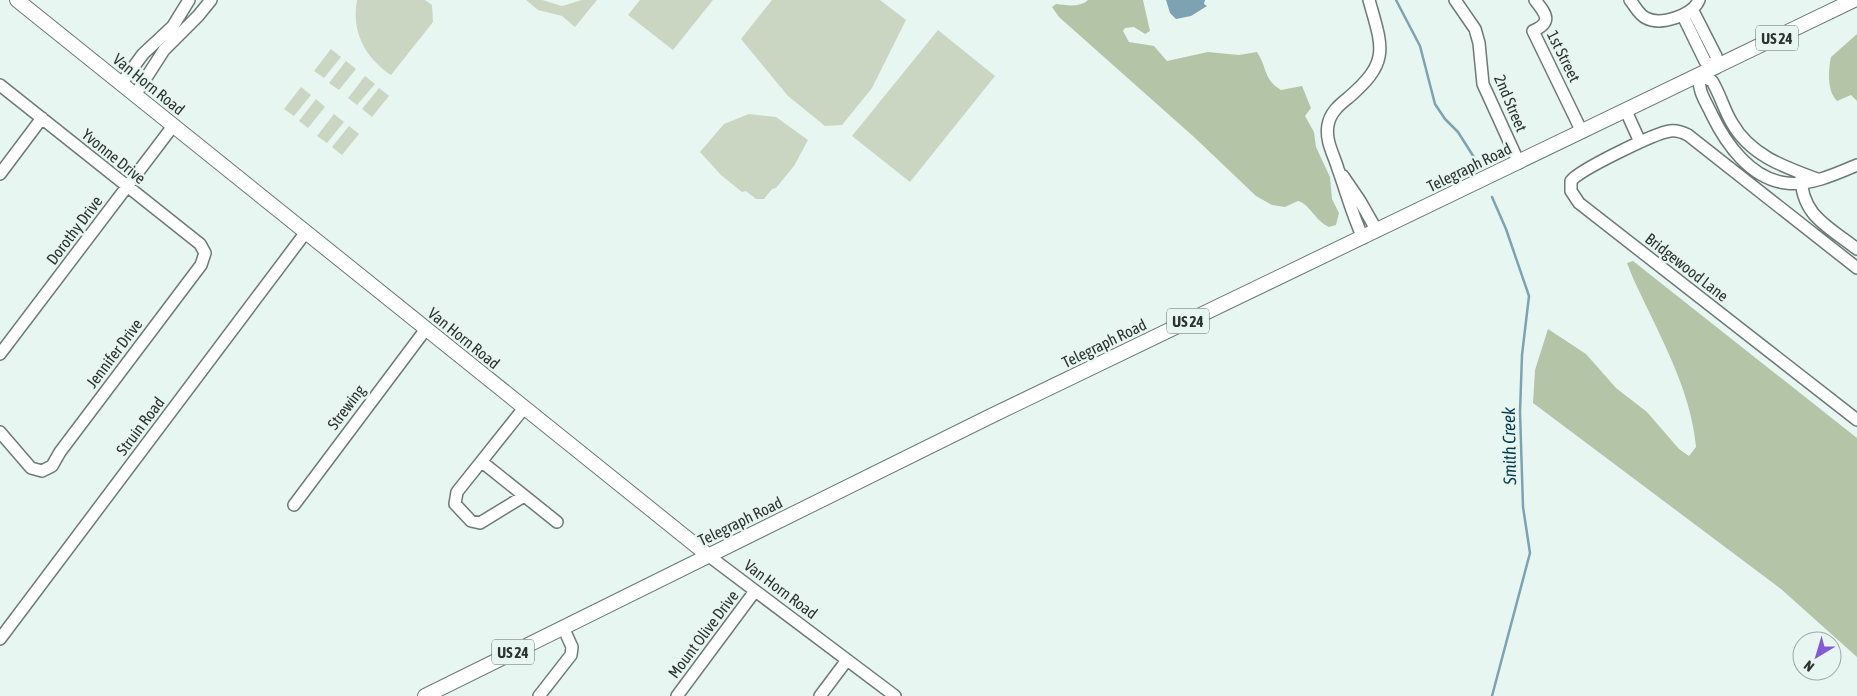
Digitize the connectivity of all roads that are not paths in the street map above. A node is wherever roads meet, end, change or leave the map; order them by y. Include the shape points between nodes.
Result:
1 (17, 0) edge
2 (211, 0) edge
3 (1368, 0) edge
4 (1455, 0) edge
5 (1535, 0) edge
6 (1630, 0) edge
7 (1699, 0) edge
8 (1854, 0) edge
9 (188, 3) edge
10 (1688, 13) junction
11 (198, 16) junction
12 (154, 42) junction
13 (164, 50) junction
14 (1716, 68) junction
15 (1699, 75) junction
16 (121, 84) junction
17 (0, 85) edge
18 (135, 95) junction
19 (1626, 111) junction
20 (42, 118) junction
21 (1732, 122) junction
22 (173, 126) junction
23 (1719, 130) junction
24 (1582, 132) junction
25 (1640, 142) junction
26 (1519, 162) junction
27 (1857, 164) edge
28 (1339, 170) junction
29 (0, 174) edge
30 (1801, 177) junction
31 (127, 187) junction
32 (1376, 231) junction
33 (306, 232) junction
34 (1363, 238) junction
35 (1857, 249) edge
36 (205, 253) joint
37 (1857, 268) edge
38 (426, 329) junction
39 (0, 354) edge
40 (524, 408) junction
41 (1857, 420) edge
42 (0, 432) edge
43 (482, 462) junction
44 (524, 496) junction
45 (294, 505) dead end
46 (557, 522) dead end
47 (709, 556) junction
48 (755, 591) junction
49 (563, 627) junction
50 (0, 639) edge
51 (847, 660) junction
52 (425, 696) edge
53 (539, 696) edge
54 (677, 696) edge
55 (820, 696) edge
56 (895, 696) edge

1 - 16 main road, Van Horn Road
2 - 11 street
3 - 28 street via 1380,52 1371,76 1338,107 1328,124 1329,146
4 - 26 street, 2nd Street via 1474,29 1479,44 1483,84
5 - 24 street, 1st Street via 1545,14 1546,22 1533,31
6 - 10 street via 1640,14 1656,21
7 - 10 street
8 - 14 main road, Telegraph Road / US 24
9 - 11 street
9 - 12 street via 173,26
10 - 14 street via 1716,56
11 - 13 street
12 - 13 street
12 - 16 street
13 - 18 street
14 - 15 main road, Telegraph Road / US 24
15 - 19 main road, Telegraph Road / US 24
15 - 21 street via 1712,81
15 - 23 street via 1698,89
16 - 18 main road, Van Horn Road
17 - 20 street, Yvonne Drive
18 - 22 main road, Van Horn Road
19 - 24 main road, Telegraph Road / US 24
19 - 25 street
20 - 29 street
20 - 31 street, Yvonne Drive
21 - 23 street
21 - 30 street via 1758,152
22 - 31 street, Dorothy Drive
22 - 33 main road, Van Horn Road
23 - 30 street via 1743,160 1756,170 1785,183
24 - 26 main road, Telegraph Road / US 24
25 - 37 street, Bridgewood Lane via 1672,131 1688,135
25 - 41 street, Bridgewood Lane via 1575,177 1570,186 1574,199
26 - 32 main road, Telegraph Road / US 24
27 - 30 street via 1817,179
28 - 32 street
28 - 34 street
30 - 35 street via 1804,201 1810,211
31 - 36 street, Yvonne Drive via 200,244
31 - 39 street, Dorothy Drive
32 - 34 main road, Telegraph Road / US 24
33 - 38 main road, Van Horn Road
33 - 50 street, Struin Road
34 - 47 main road, Telegraph Road / US 24 via 991,416
36 - 42 street, Jennifer Drive via 201,265 52,466 46,470 31,468
38 - 40 main road, Van Horn Road
38 - 45 street, Strewing
40 - 43 street
40 - 47 main road, Van Horn Road
43 - 44 street
43 - 44 street via 457,492 455,499 457,508 471,521 482,522
44 - 46 street
47 - 48 street, Van Horn Road
47 - 49 main road, Telegraph Road / US 24
48 - 51 street, Van Horn Road
48 - 54 street, Mount Olive Drive
49 - 52 main road, Telegraph Road / US 24
49 - 53 street via 572,647 570,655
51 - 55 street
51 - 56 street, Van Horn Road

